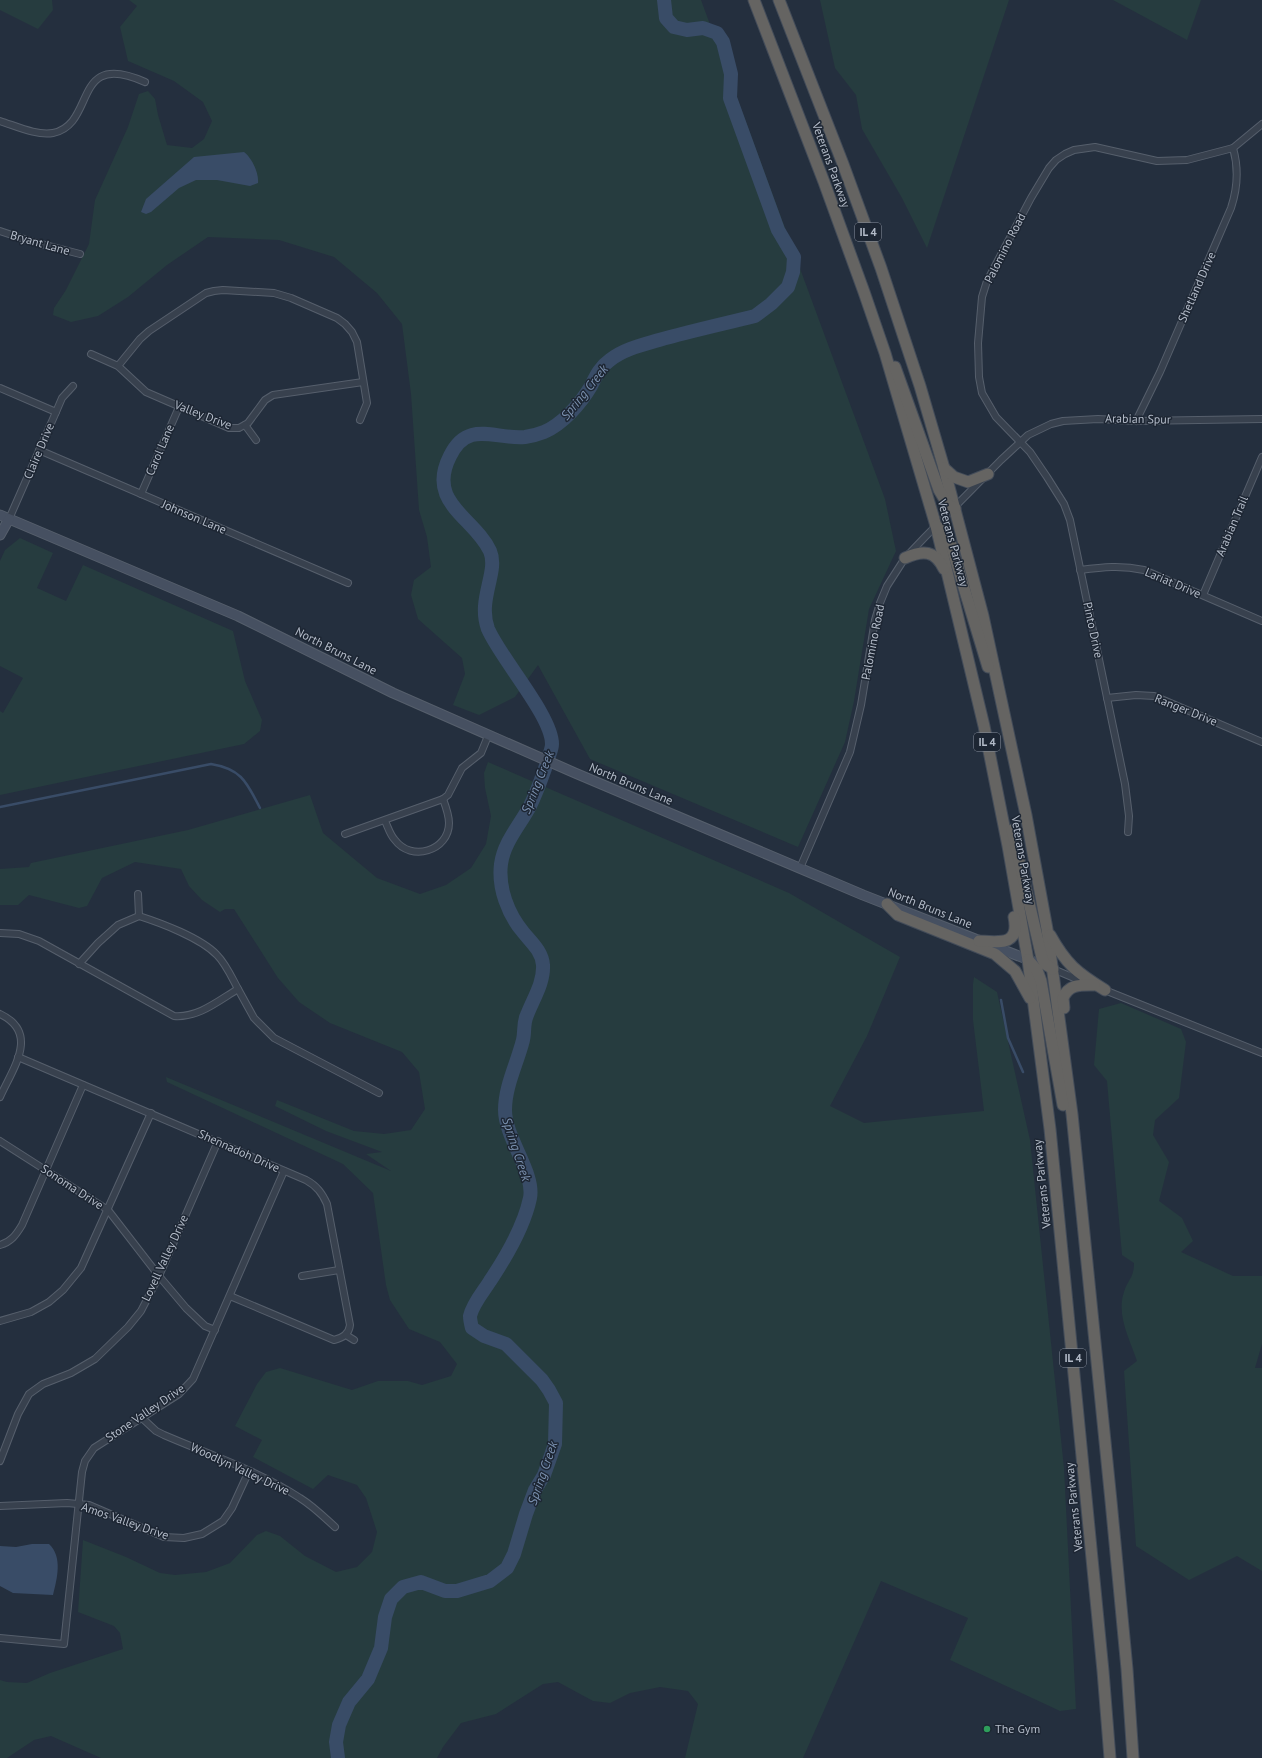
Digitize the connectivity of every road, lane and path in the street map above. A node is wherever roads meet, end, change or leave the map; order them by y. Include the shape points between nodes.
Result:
1 (754, 0) edge
2 (779, 0) edge
3 (145, 82) dead end
4 (0, 121) edge
5 (1262, 124) edge
6 (1233, 148) junction
7 (0, 231) edge
8 (80, 254) dead end
9 (875, 325) junction
10 (91, 354) dead end
11 (118, 366) junction
12 (363, 382) junction
13 (73, 386) dead end
14 (0, 388) edge
15 (179, 407) junction
16 (56, 412) junction
17 (1262, 419) edge
18 (360, 420) dead end
19 (1136, 421) junction
20 (245, 425) junction
21 (256, 440) dead end
22 (1020, 442) junction
23 (39, 450) junction
24 (1262, 457) edge
25 (944, 468) junction
26 (988, 474) junction
27 (141, 494) junction
28 (955, 508) junction
29 (0, 515) edge
30 (9, 519) junction
31 (936, 526) junction
32 (0, 536) edge
33 (905, 558) junction
34 (1080, 570) junction
35 (949, 580) junction
36 (348, 583) dead end
37 (1203, 595) junction
38 (1262, 621) edge
39 (1107, 698) junction
40 (1008, 726) junction
41 (488, 736) junction
42 (1262, 742) edge
43 (996, 782) junction
44 (443, 800) junction
45 (999, 802) junction
46 (385, 821) junction
47 (1128, 832) dead end
48 (345, 834) dead end
49 (800, 868) junction
50 (138, 894) dead end
51 (887, 904) junction
52 (139, 916) junction
53 (1047, 929) junction
54 (0, 933) edge
55 (979, 941) junction
56 (1028, 960) junction
57 (79, 964) junction
58 (1053, 969) junction
59 (1094, 986) junction
60 (238, 989) junction
61 (1105, 990) junction
62 (1034, 1007) junction
63 (0, 1014) edge
64 (1262, 1053) edge
65 (18, 1057) junction
66 (83, 1085) junction
67 (379, 1093) dead end
68 (0, 1097) edge
69 (151, 1113) junction
70 (1072, 1114) junction
71 (0, 1141) edge
72 (218, 1141) junction
73 (46, 1170) junction
74 (1078, 1170) junction
75 (284, 1171) junction
76 (108, 1210) junction
77 (0, 1246) edge
78 (339, 1270) junction
79 (160, 1276) junction
80 (302, 1276) dead end
81 (230, 1296) junction
82 (0, 1321) edge
83 (215, 1330) junction
84 (346, 1335) junction
85 (354, 1340) dead end
86 (141, 1417) junction
87 (0, 1461) edge
88 (249, 1471) junction
89 (78, 1504) junction
90 (0, 1506) edge
91 (335, 1527) dead end
92 (0, 1638) edge
93 (1110, 1758) edge
94 (1133, 1758) edge

1 - 9 highway, Veterans Parkway / IL 4 via 819,168
2 - 25 highway, Veterans Parkway / IL 4 via 883,274
3 - 4 street via 122,73 106,75 91,86 74,120 54,133 41,133
5 - 6 street, Palomino Road
6 - 19 street, Shetland Drive via 1237,160 1237,192 1160,372
6 - 22 street, Palomino Road via 1187,160 1157,161 1095,147 1065,154 1050,168 987,281 979,319 979,377 982,393 996,417
7 - 8 street, Bryant Lane
9 - 28 highway via 895,365 939,490 948,505
9 - 31 highway, Veterans Parkway / IL 4
10 - 11 street, Valley Drive
11 - 12 street via 149,332 206,293 224,290 283,295 337,318 345,324 357,342
11 - 15 street, Valley Drive via 146,392
12 - 18 street via 367,403
12 - 20 street, Valley Drive via 273,395 265,400
13 - 16 street, Claire Drive via 62,398
14 - 16 street
15 - 20 street, Valley Drive via 229,428
15 - 27 street, Carol Lane
16 - 23 street, Claire Drive
17 - 19 street, Arabian Spur
19 - 22 street, Arabian Spur via 1098,418 1064,421 1041,428
20 - 21 street
22 - 26 street, Palomino Road
22 - 34 street, Pinto Drive via 1030,452 1064,504 1070,520
23 - 27 street, Johnson Lane
23 - 30 street, Claire Drive
24 - 37 street, Arabian Trail
25 - 26 highway via 968,482
25 - 28 highway, Veterans Parkway / IL 4
26 - 28 street, Palomino Road
27 - 36 street, Johnson Lane
28 - 31 street, Palomino Road
28 - 40 highway, Veterans Parkway / IL 4
29 - 30 main road, North Bruns Lane
30 - 32 main road
30 - 41 main road, North Bruns Lane via 238,616 393,693
31 - 33 street, Palomino Road
31 - 35 highway, Veterans Parkway / IL 4
31 - 40 highway via 944,532 951,545
33 - 35 highway via 920,552 930,554 941,562
33 - 49 street, Palomino Road via 880,603 850,752
34 - 37 street, Lariat Drive via 1127,566 1144,570
34 - 39 street, Pinto Drive
35 - 43 highway, Veterans Parkway / IL 4
37 - 38 street, Lariat Drive
39 - 42 street, Ranger Drive via 1154,696
39 - 47 street, Pinto Drive via 1128,803
40 - 53 highway, Veterans Parkway / IL 4
41 - 44 street via 480,753 462,768
41 - 49 main road, North Bruns Lane
43 - 45 highway, Veterans Parkway / IL 4
43 - 58 highway via 1008,816 1042,958 1045,964
44 - 46 street
44 - 46 street via 448,810 448,831 445,839 432,850 416,852 401,847
45 - 55 highway via 1001,843 1015,932 1005,941
45 - 56 highway, Veterans Parkway / IL 4
46 - 48 street
49 - 51 main road, North Bruns Lane
50 - 52 street
51 - 55 main road, North Bruns Lane
51 - 62 highway via 898,915 1003,959 1018,975
52 - 57 street via 118,925
52 - 60 street via 157,922 209,948 218,956
53 - 58 highway, Veterans Parkway / IL 4
53 - 61 highway via 1068,963
54 - 57 street via 19,934 39,941
55 - 56 main road, North Bruns Lane
56 - 58 main road, North Bruns Lane
56 - 62 highway, Veterans Parkway / IL 4
56 - 74 highway via 1037,970 1041,981
57 - 60 street via 174,1016 197,1013
58 - 59 street, North Bruns Lane
58 - 70 highway, Veterans Parkway / IL 4
59 - 61 street, North Bruns Lane
59 - 70 highway via 1072,987 1063,998 1075,1089
60 - 67 street via 254,1018 274,1038
61 - 64 street, North Bruns Lane
62 - 93 highway, Veterans Parkway / IL 4 via 1050,1129 1104,1672
63 - 65 street via 15,1023 19,1029 22,1038
65 - 66 street, Shennadoh Drive
65 - 68 street
66 - 69 street, Shennadoh Drive
66 - 73 street
69 - 72 street, Shennadoh Drive
69 - 76 street
70 - 74 highway, Veterans Parkway / IL 4
71 - 73 street, Sonoma Drive
72 - 75 street, Shennadoh Drive
72 - 79 street, Lovell Valley Drive
73 - 76 street, Sonoma Drive
73 - 77 street via 19,1230 7,1243
74 - 94 highway, Veterans Parkway / IL 4 via 1127,1669
75 - 78 street, Shennadoh Drive via 314,1184 322,1194 327,1204
75 - 81 street, Stone Valley Drive
76 - 79 street, Sonoma Drive
76 - 82 street via 87,1258 63,1290 31,1312
78 - 80 street
78 - 84 street, Shennadoh Drive via 350,1324
79 - 83 street, Sonoma Drive via 186,1308 205,1326
79 - 87 street, Lovell Valley Drive via 141,1310 113,1344 84,1366 43,1384 29,1394 18,1414
81 - 83 street, Stone Valley Drive
81 - 84 street via 334,1340
83 - 86 street, Stone Valley Drive via 187,1387
84 - 85 street
86 - 88 street, Woodlyn Valley Drive via 164,1435
86 - 89 street, Stone Valley Drive via 101,1442 89,1454 82,1472
88 - 89 street, Amos Valley Drive via 228,1515 202,1534 184,1538 164,1537 95,1508
88 - 91 street, Woodlyn Valley Drive via 296,1495
89 - 90 street, Amos Valley Drive
89 - 92 street, Stone Valley Drive via 64,1644

